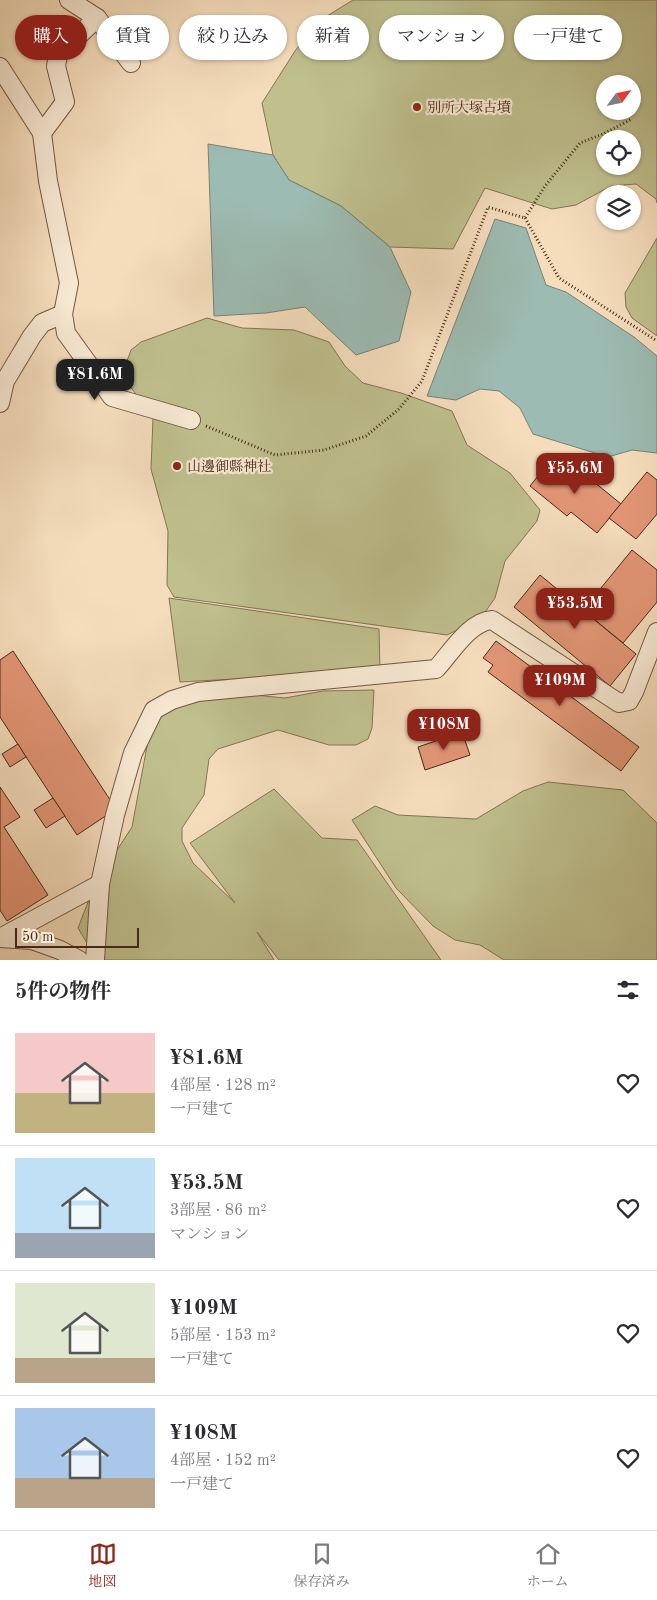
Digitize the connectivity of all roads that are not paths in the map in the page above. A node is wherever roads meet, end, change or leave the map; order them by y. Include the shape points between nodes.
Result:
1 (69, 0) edge
2 (96, 18) junction
3 (131, 63) dead end
4 (0, 67) edge
5 (42, 133) junction
6 (63, 314) junction
7 (0, 403) edge
8 (191, 420) road end
9 (657, 632) edge
10 (100, 884) junction
11 (0, 938) edge
12 (78, 960) edge
13 (95, 960) edge

1 - 2 street
2 - 3 street
2 - 5 street via 58,55 56,66 65,102
4 - 5 street
5 - 6 street via 48,181 70,283
6 - 7 street via 42,323 32,336 5,381
6 - 8 street via 66,333 112,397
9 - 10 street via 634,692 628,700 619,703 492,620 484,620 475,626 436,670 198,692 172,700 154,710 133,754
10 - 11 street
10 - 13 street
11 - 12 street via 32,940

